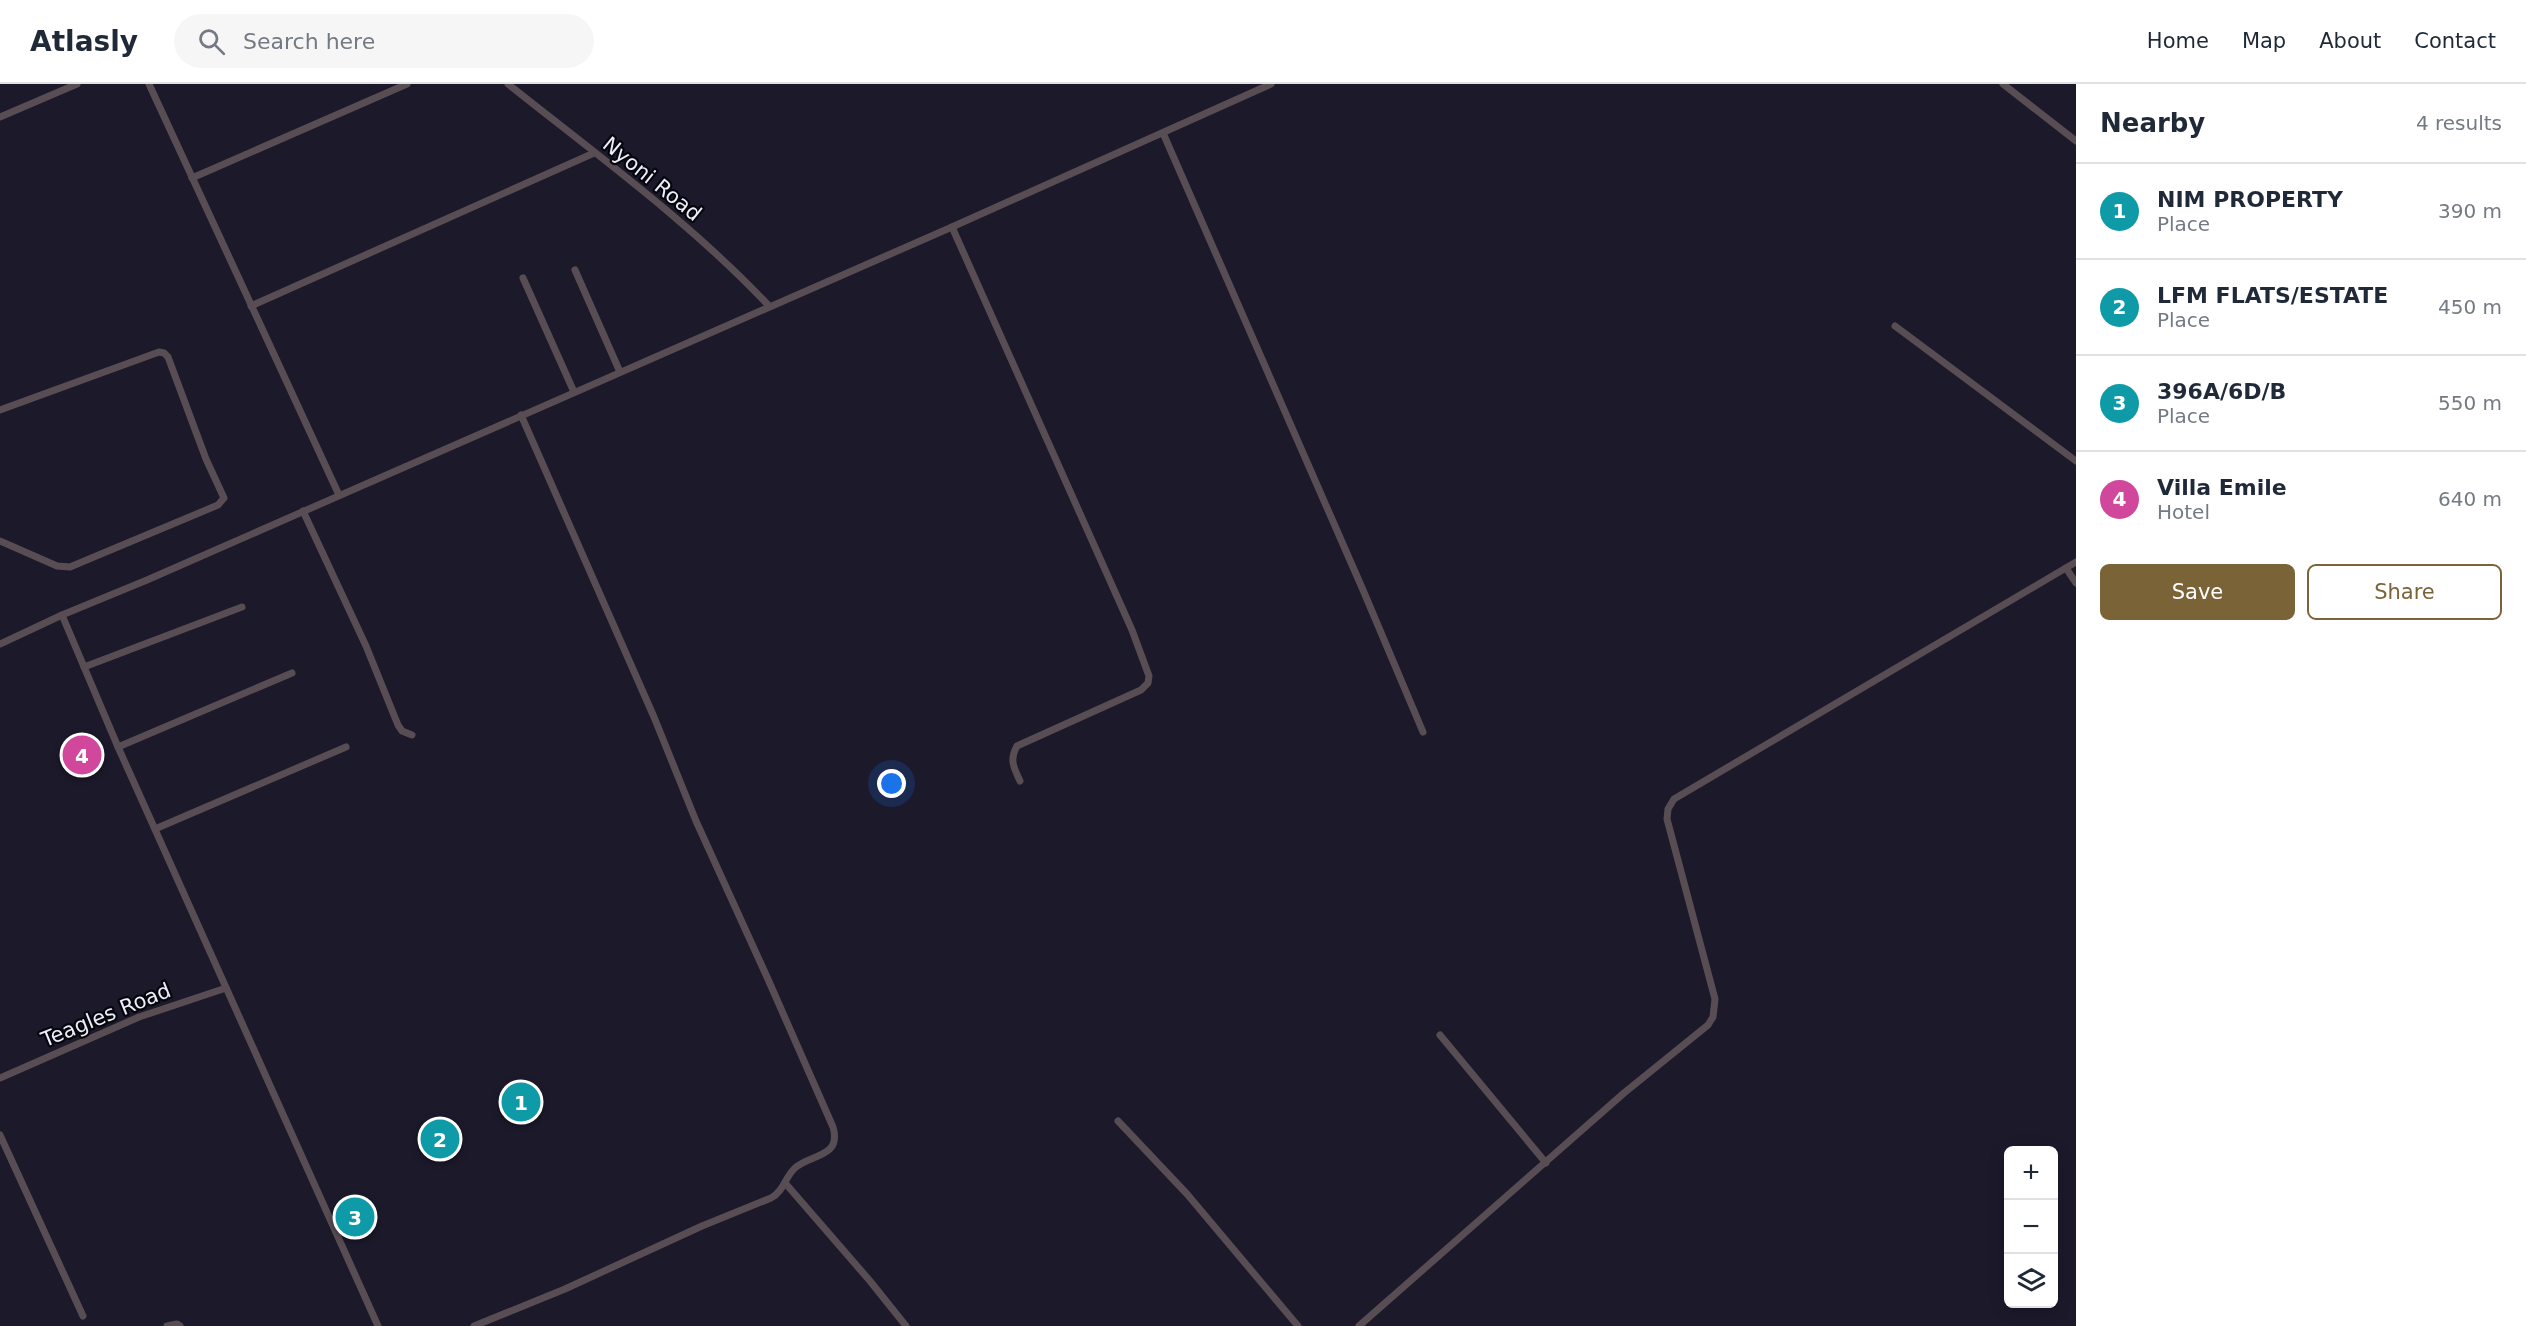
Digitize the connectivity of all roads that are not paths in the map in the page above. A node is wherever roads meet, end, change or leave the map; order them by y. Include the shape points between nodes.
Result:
1 (77, 84) edge
2 (149, 84) edge
3 (407, 84) edge
4 (508, 84) edge
5 (1271, 84) edge
6 (2003, 84) edge
7 (0, 117) edge
8 (1163, 133) junction
9 (2076, 141) edge
10 (594, 153) junction
11 (192, 178) junction
12 (952, 227) junction
13 (575, 270) dead end
14 (523, 278) dead end
15 (251, 306) junction
16 (770, 306) junction
17 (1894, 326) dead end
18 (620, 372) junction
19 (574, 392) junction
20 (0, 410) edge
21 (521, 415) junction
22 (2076, 461) edge
23 (339, 495) junction
24 (303, 511) junction
25 (0, 541) edge
26 (2076, 562) edge
27 (2066, 568) junction
28 (2076, 583) edge
29 (242, 607) dead end
30 (62, 615) junction
31 (0, 644) edge
32 (84, 667) junction
33 (292, 673) dead end
34 (1423, 732) dead end
35 (412, 735) dead end
36 (118, 747) junction
37 (346, 747) dead end
38 (1020, 781) dead end
39 (155, 829) junction
40 (226, 988) junction
41 (1440, 1035) dead end
42 (0, 1078) edge
43 (1118, 1121) dead end
44 (0, 1135) edge
45 (1546, 1163) junction
46 (786, 1184) junction
47 (83, 1316) dead end
48 (167, 1326) edge
49 (180, 1326) edge
50 (378, 1326) edge
51 (474, 1326) edge
52 (906, 1326) edge
53 (1298, 1326) edge
54 (1359, 1326) edge

1 - 7 street
2 - 11 street
3 - 11 street
4 - 10 street, Nyoni Road
5 - 8 street
6 - 9 street
8 - 12 street
8 - 34 street
10 - 15 street
10 - 16 street, Nyoni Road via 664,208
11 - 15 street
12 - 16 street
12 - 38 street via 1149,676 1142,690 1017,746 1012,755
13 - 18 street
14 - 19 street
15 - 23 street
16 - 18 street
17 - 22 street
18 - 19 street
19 - 21 street
20 - 25 street via 164,353 224,498 218,505 70,567 57,566
21 - 23 street
21 - 46 street via 833,1127 833,1146 794,1169
23 - 24 street
24 - 30 street
24 - 35 street via 398,725
26 - 27 street
27 - 28 street
27 - 45 street via 1674,799 1667,819 1715,999 1713,1017
29 - 32 street
30 - 31 street
30 - 32 street
32 - 36 street
33 - 36 street
36 - 39 street
37 - 39 street
39 - 40 street
40 - 42 street, Teagles Road via 140,1017
40 - 50 street
41 - 45 street
43 - 53 street via 1187,1194
44 - 47 street
45 - 54 street
46 - 51 street via 771,1198
46 - 52 street
48 - 49 street

